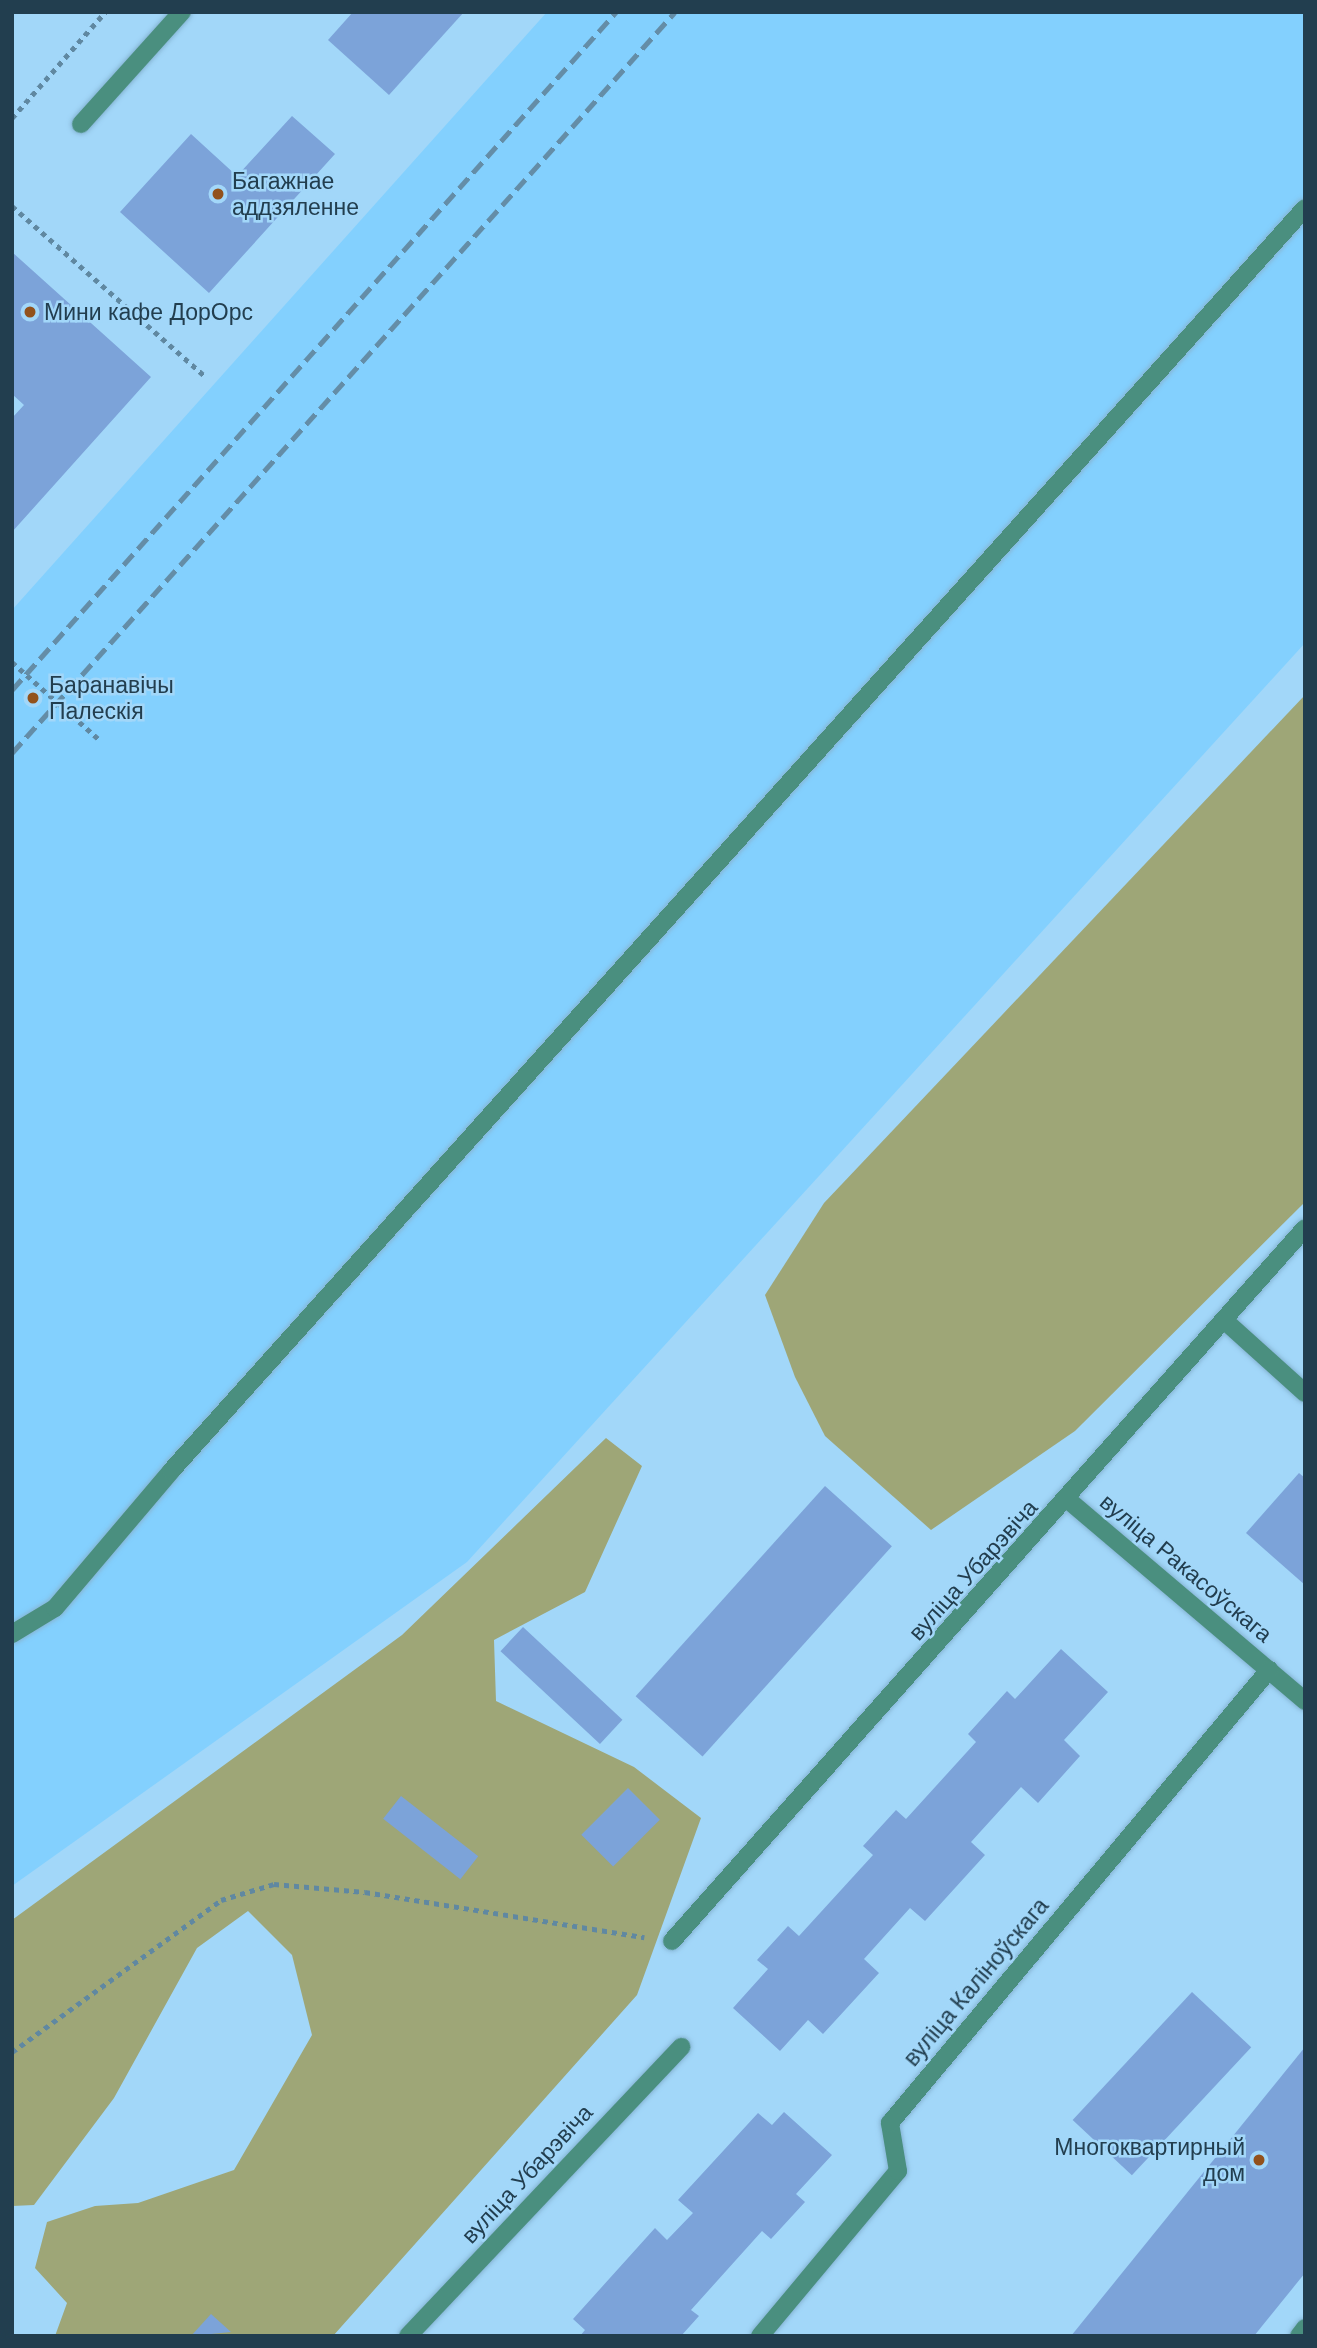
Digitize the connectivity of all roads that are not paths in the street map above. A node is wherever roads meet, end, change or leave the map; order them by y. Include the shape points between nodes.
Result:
1 (182, 12) edge
2 (81, 124) dead end
3 (1305, 208) edge
4 (1305, 1228) edge
5 (1224, 1320) junction
6 (1305, 1392) edge
7 (1068, 1500) junction
8 (12, 1634) edge
9 (1269, 1670) junction
10 (1305, 1701) edge
11 (672, 1941) road end
12 (681, 2047) dead end
13 (1305, 2328) edge
14 (408, 2336) edge
15 (760, 2336) edge
16 (1298, 2336) edge

1 - 2 street
3 - 8 street via 171,1471 55,1608
4 - 5 street, вуліца Убарэвіча
5 - 6 street
5 - 7 street, вуліца Убарэвіча
7 - 9 street, вуліца Ракасоўскага
7 - 11 street, вуліца Убарэвіча
9 - 10 street, вуліца Ракасоўскага
9 - 15 street, вуліца Каліноўскага via 890,2123 898,2171
12 - 14 street, вуліца Убарэвіча
13 - 16 street

